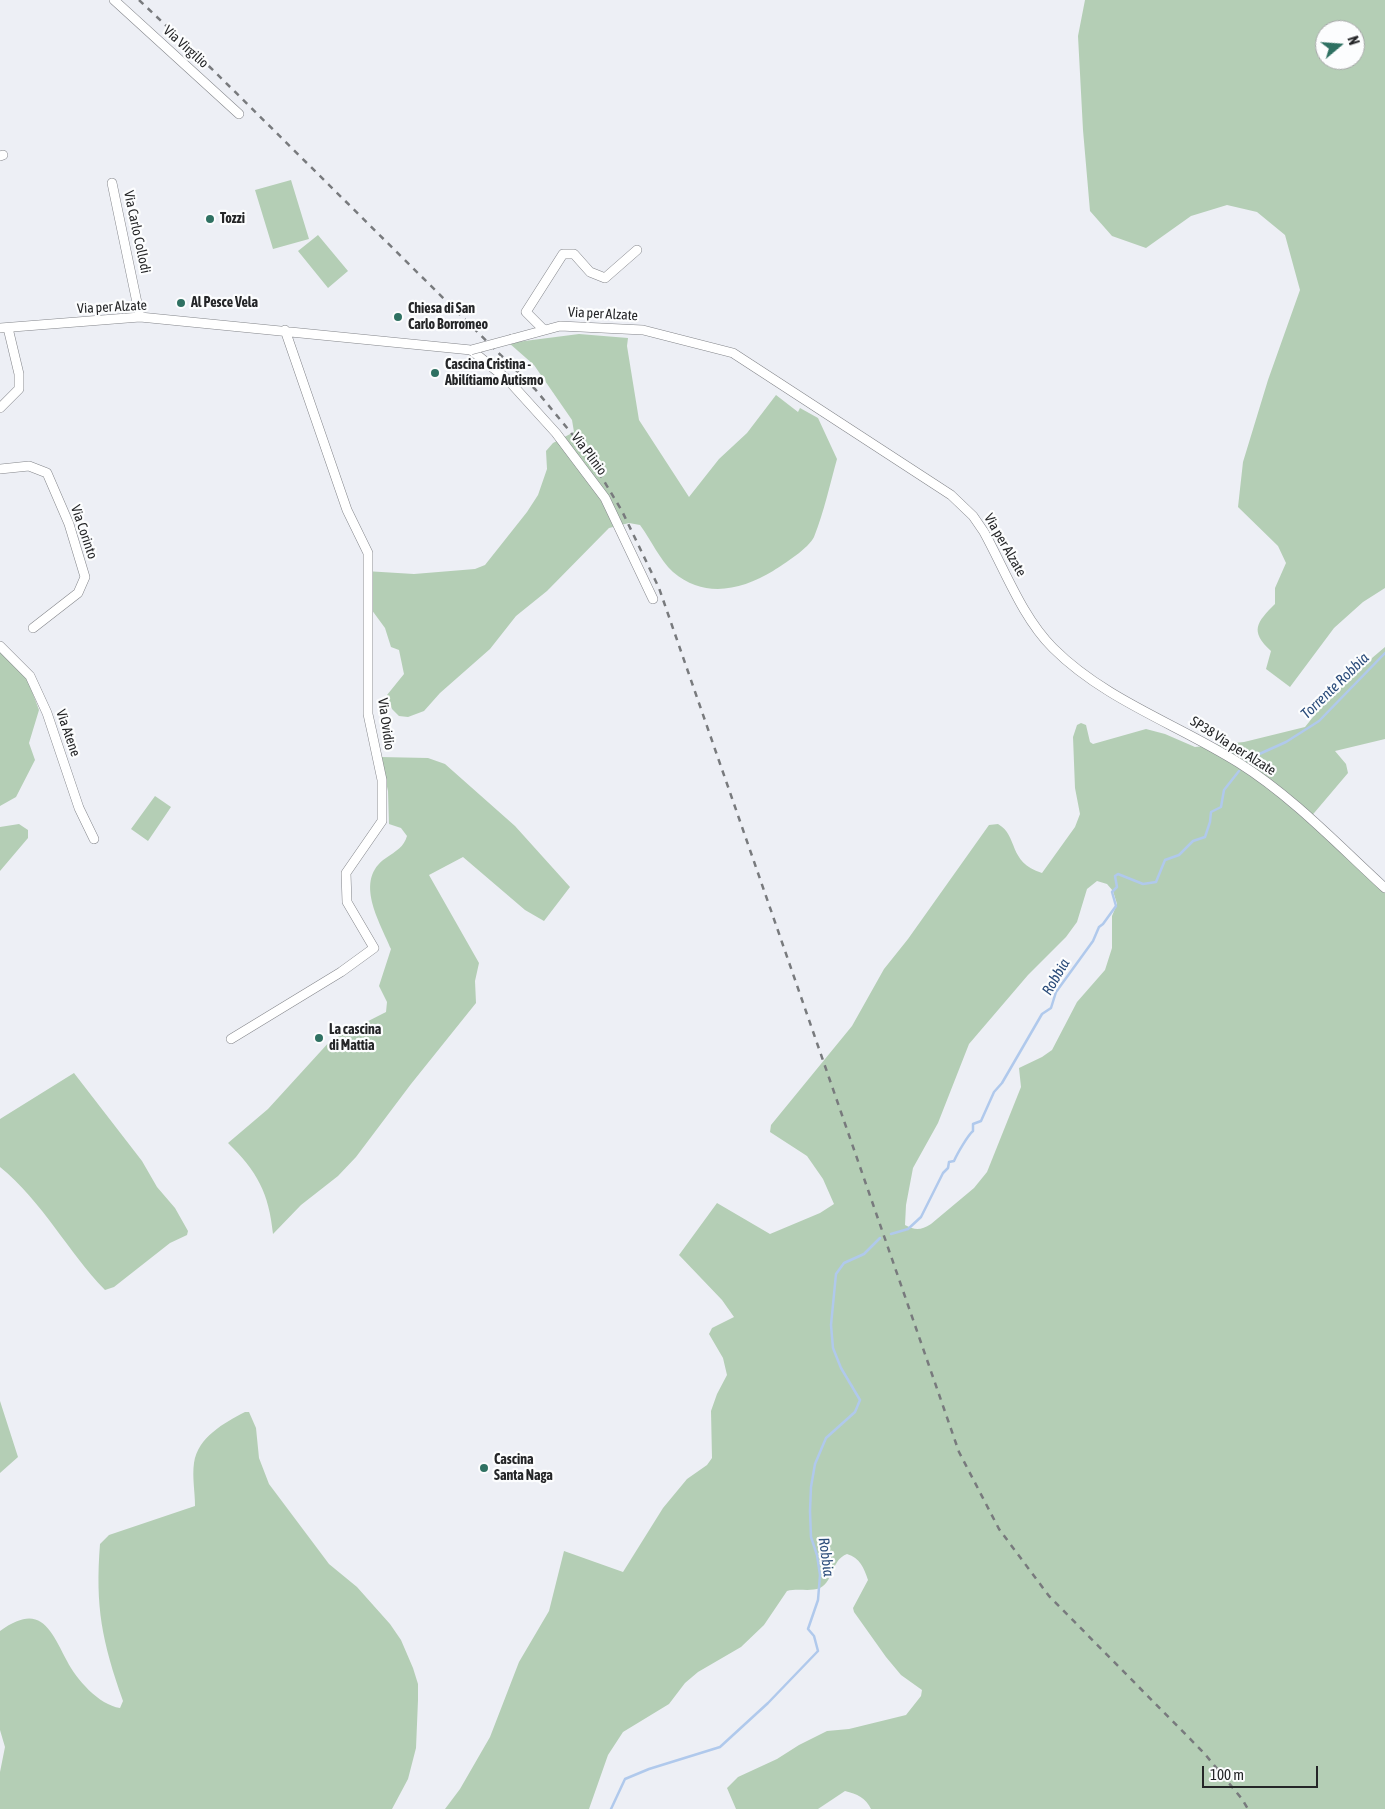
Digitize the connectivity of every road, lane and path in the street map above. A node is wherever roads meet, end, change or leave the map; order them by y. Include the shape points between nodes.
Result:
1 (114, 0) edge
2 (239, 114) dead end
3 (112, 183) dead end
4 (637, 250) dead end
5 (140, 317) junction
6 (4, 328) edge
7 (285, 330) junction
8 (544, 330) junction
9 (471, 350) junction
10 (0, 408) edge
11 (0, 469) edge
12 (653, 599) dead end
13 (33, 628) dead end
14 (0, 646) edge
15 (1052, 647) joint
16 (94, 839) dead end
17 (1385, 888) edge
18 (230, 1039) dead end

1 - 2 street, Via Virgilio
3 - 5 street, Via Carlo Collodi
4 - 8 street via 605,278 590,272 574,254 562,254 526,312
5 - 6 street, Via per Alzate
5 - 7 street, Via per Alzate
6 - 10 street via 19,374 19,390
7 - 9 street, Via per Alzate
7 - 18 street, Via Ovidio via 347,510 368,553 368,714 382,780 382,821 346,873 347,902 374,948 341,972
8 - 9 street, Via per Alzate, bridge
8 - 15 street, Via per Alzate via 560,326 643,330 733,353 962,505 984,532 1025,611
9 - 12 street, Via Plinio via 508,380 556,433 599,490
11 - 13 street, Via Corinto via 29,466 47,473 69,524 85,577 78,593
14 - 16 street, Via Atene via 30,676 47,713 79,808
15 - 17 street, SP38 Via per Alzate via 1100,687 1229,757 1264,780

